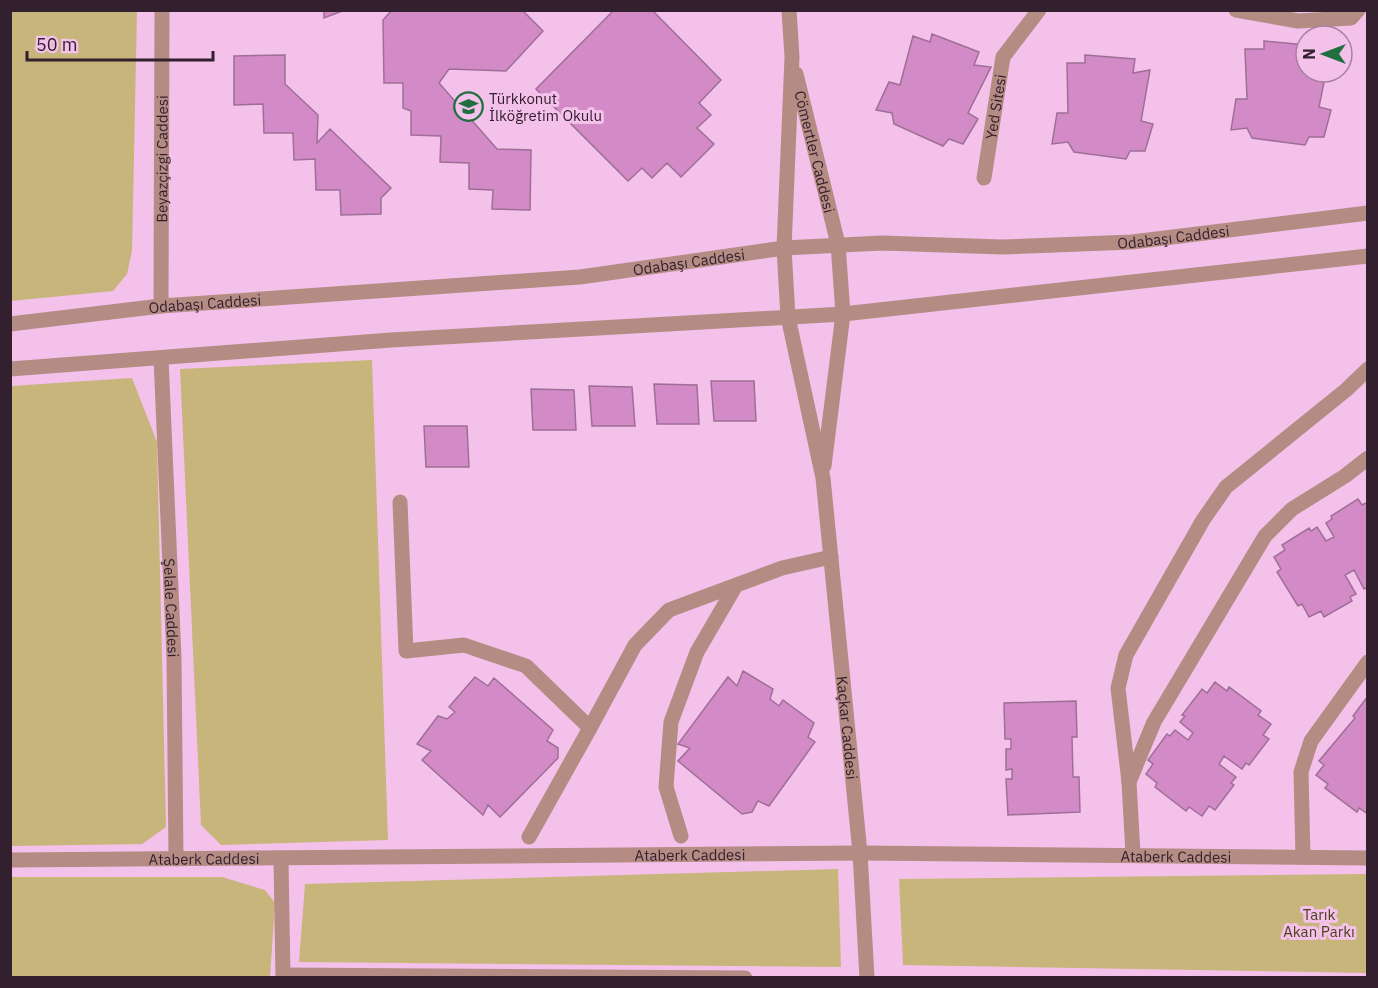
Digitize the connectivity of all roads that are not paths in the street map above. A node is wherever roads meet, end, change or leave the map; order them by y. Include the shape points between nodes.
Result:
1 (162, 10) edge
2 (789, 10) edge
3 (1236, 10) edge
4 (1358, 10) edge
5 (1043, 11) edge
6 (792, 57) junction
7 (984, 178) dead end
8 (1368, 213) edge
9 (838, 244) junction
10 (784, 248) junction
11 (1368, 256) edge
12 (160, 306) junction
13 (843, 314) junction
14 (788, 318) junction
15 (10, 324) edge
16 (161, 358) junction
17 (10, 369) edge
18 (1368, 369) edge
19 (1368, 458) edge
20 (823, 478) junction
21 (400, 502) dead end
22 (831, 557) junction
23 (735, 586) junction
24 (1368, 662) edge
25 (590, 728) junction
26 (1129, 782) junction
27 (681, 836) dead end
28 (528, 837) dead end
29 (860, 853) junction
30 (1133, 854) junction
31 (1303, 856) junction
32 (1368, 858) edge
33 (176, 859) junction
34 (281, 859) junction
35 (10, 860) edge
36 (283, 976) edge
37 (351, 976) edge
38 (745, 978) edge
39 (867, 978) edge

1 - 12 street, Beyazçizgi Caddesi
2 - 6 street, Cömertler Caddesi
3 - 4 street via 1298,21 1351,18
5 - 7 street, Yed Sitesi via 1003,57
6 - 9 street, Cömertler Caddesi
6 - 10 street, Cömertler Caddesi
8 - 9 street, Odabaşı Caddesi via 1132,242 1002,247
9 - 10 street, Odabaşı Caddesi
9 - 13 street, Cömertler Caddesi
10 - 12 street, Odabaşı Caddesi via 580,277
10 - 14 street, Cömertler Caddesi
11 - 13 street
12 - 15 street, Odabaşı Caddesi
13 - 14 street
13 - 20 street, Kaçkar Caddesi
14 - 16 street via 391,340
14 - 20 street, Kaçkar Caddesi
16 - 17 street
16 - 33 street, Şelale Caddesi via 173,636
18 - 26 street via 1226,487 1203,520 1126,655 1118,688
19 - 26 street via 1292,509 1265,536 1154,723
20 - 22 street, Kaçkar Caddesi
21 - 25 street via 406,651 465,645 526,666
22 - 23 street via 782,568
22 - 29 street, Kaçkar Caddesi
23 - 25 street via 669,610 635,645
23 - 27 street via 697,652 670,723 666,788
24 - 31 street via 1311,741 1301,772
25 - 28 street
26 - 30 street
29 - 30 street, Ataberk Caddesi
29 - 34 street, Ataberk Caddesi
29 - 39 street, Kaçkar Caddesi
30 - 31 street, Ataberk Caddesi
31 - 32 street, Ataberk Caddesi
33 - 34 street, Ataberk Caddesi
33 - 35 street, Ataberk Caddesi
34 - 36 street
36 - 37 street
37 - 38 street

